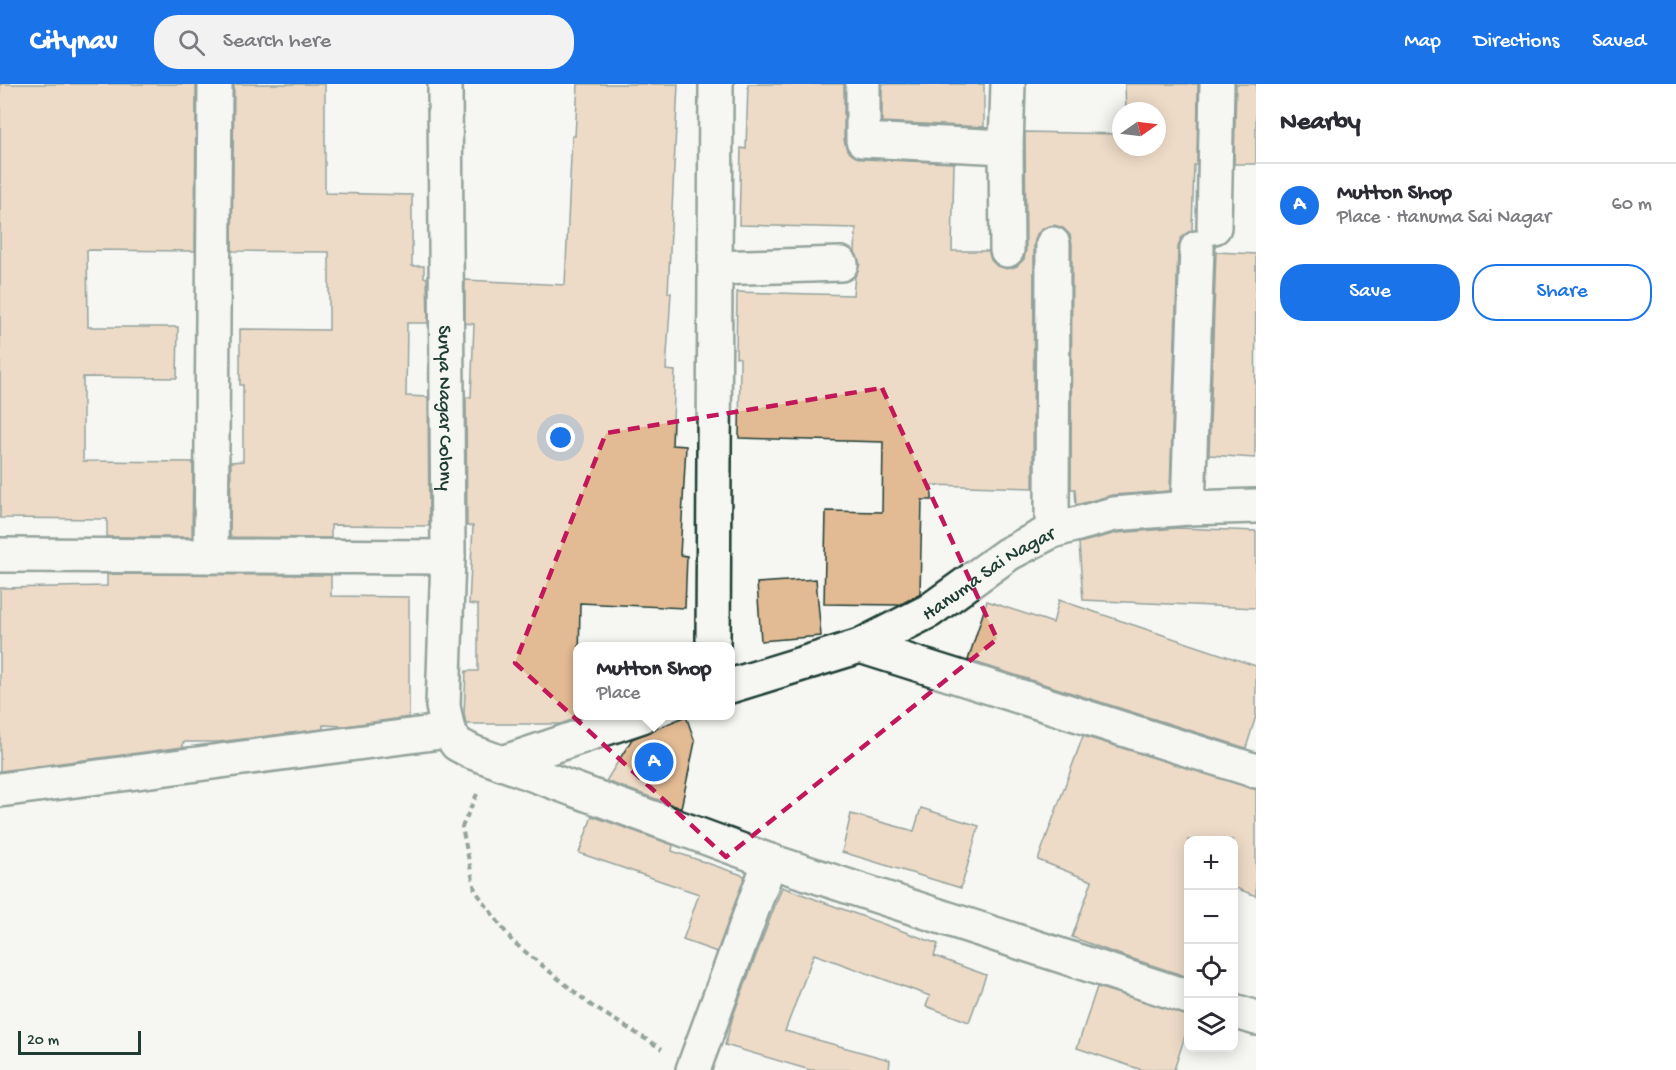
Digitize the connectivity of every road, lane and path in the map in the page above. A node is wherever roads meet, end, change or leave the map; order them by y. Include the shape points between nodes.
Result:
1 (215, 84) edge
2 (446, 84) edge
3 (716, 84) edge
4 (863, 84) edge
5 (1008, 84) edge
6 (1217, 84) edge
7 (1006, 147) junction
8 (1053, 244) dead end
9 (1006, 250) dead end
10 (841, 264) dead end
11 (715, 268) junction
12 (1256, 506) edge
13 (1188, 508) junction
14 (1052, 531) junction
15 (0, 555) edge
16 (211, 556) junction
17 (447, 557) junction
18 (713, 642) edge
19 (860, 646) junction
20 (735, 684) edge
21 (630, 720) edge
22 (448, 731) junction
23 (502, 763) junction
24 (1256, 771) edge
25 (0, 790) edge
26 (770, 861) junction
27 (1184, 996) edge
28 (1238, 1013) edge
29 (1256, 1018) edge
30 (693, 1069) edge

1 - 16 street
2 - 17 street, Surya Nagar Colony
3 - 11 street
4 - 7 street via 863,140
5 - 7 street
6 - 13 street
7 - 9 street
8 - 14 street
10 - 11 street
11 - 18 street
12 - 13 street, Hanuma Sai Nagar
13 - 14 street, Hanuma Sai Nagar via 1114,514
14 - 19 street, Hanuma Sai Nagar via 1008,554 929,612
15 - 16 street
16 - 17 street
17 - 22 street, Surya Nagar Colony via 444,706
19 - 20 street, Hanuma Sai Nagar
19 - 24 street
21 - 23 street
22 - 23 street via 457,744
22 - 25 street
23 - 26 street
23 - 30 path via 478,792 462,827 475,890 512,941 592,1006
26 - 27 street
26 - 30 street
28 - 29 street

